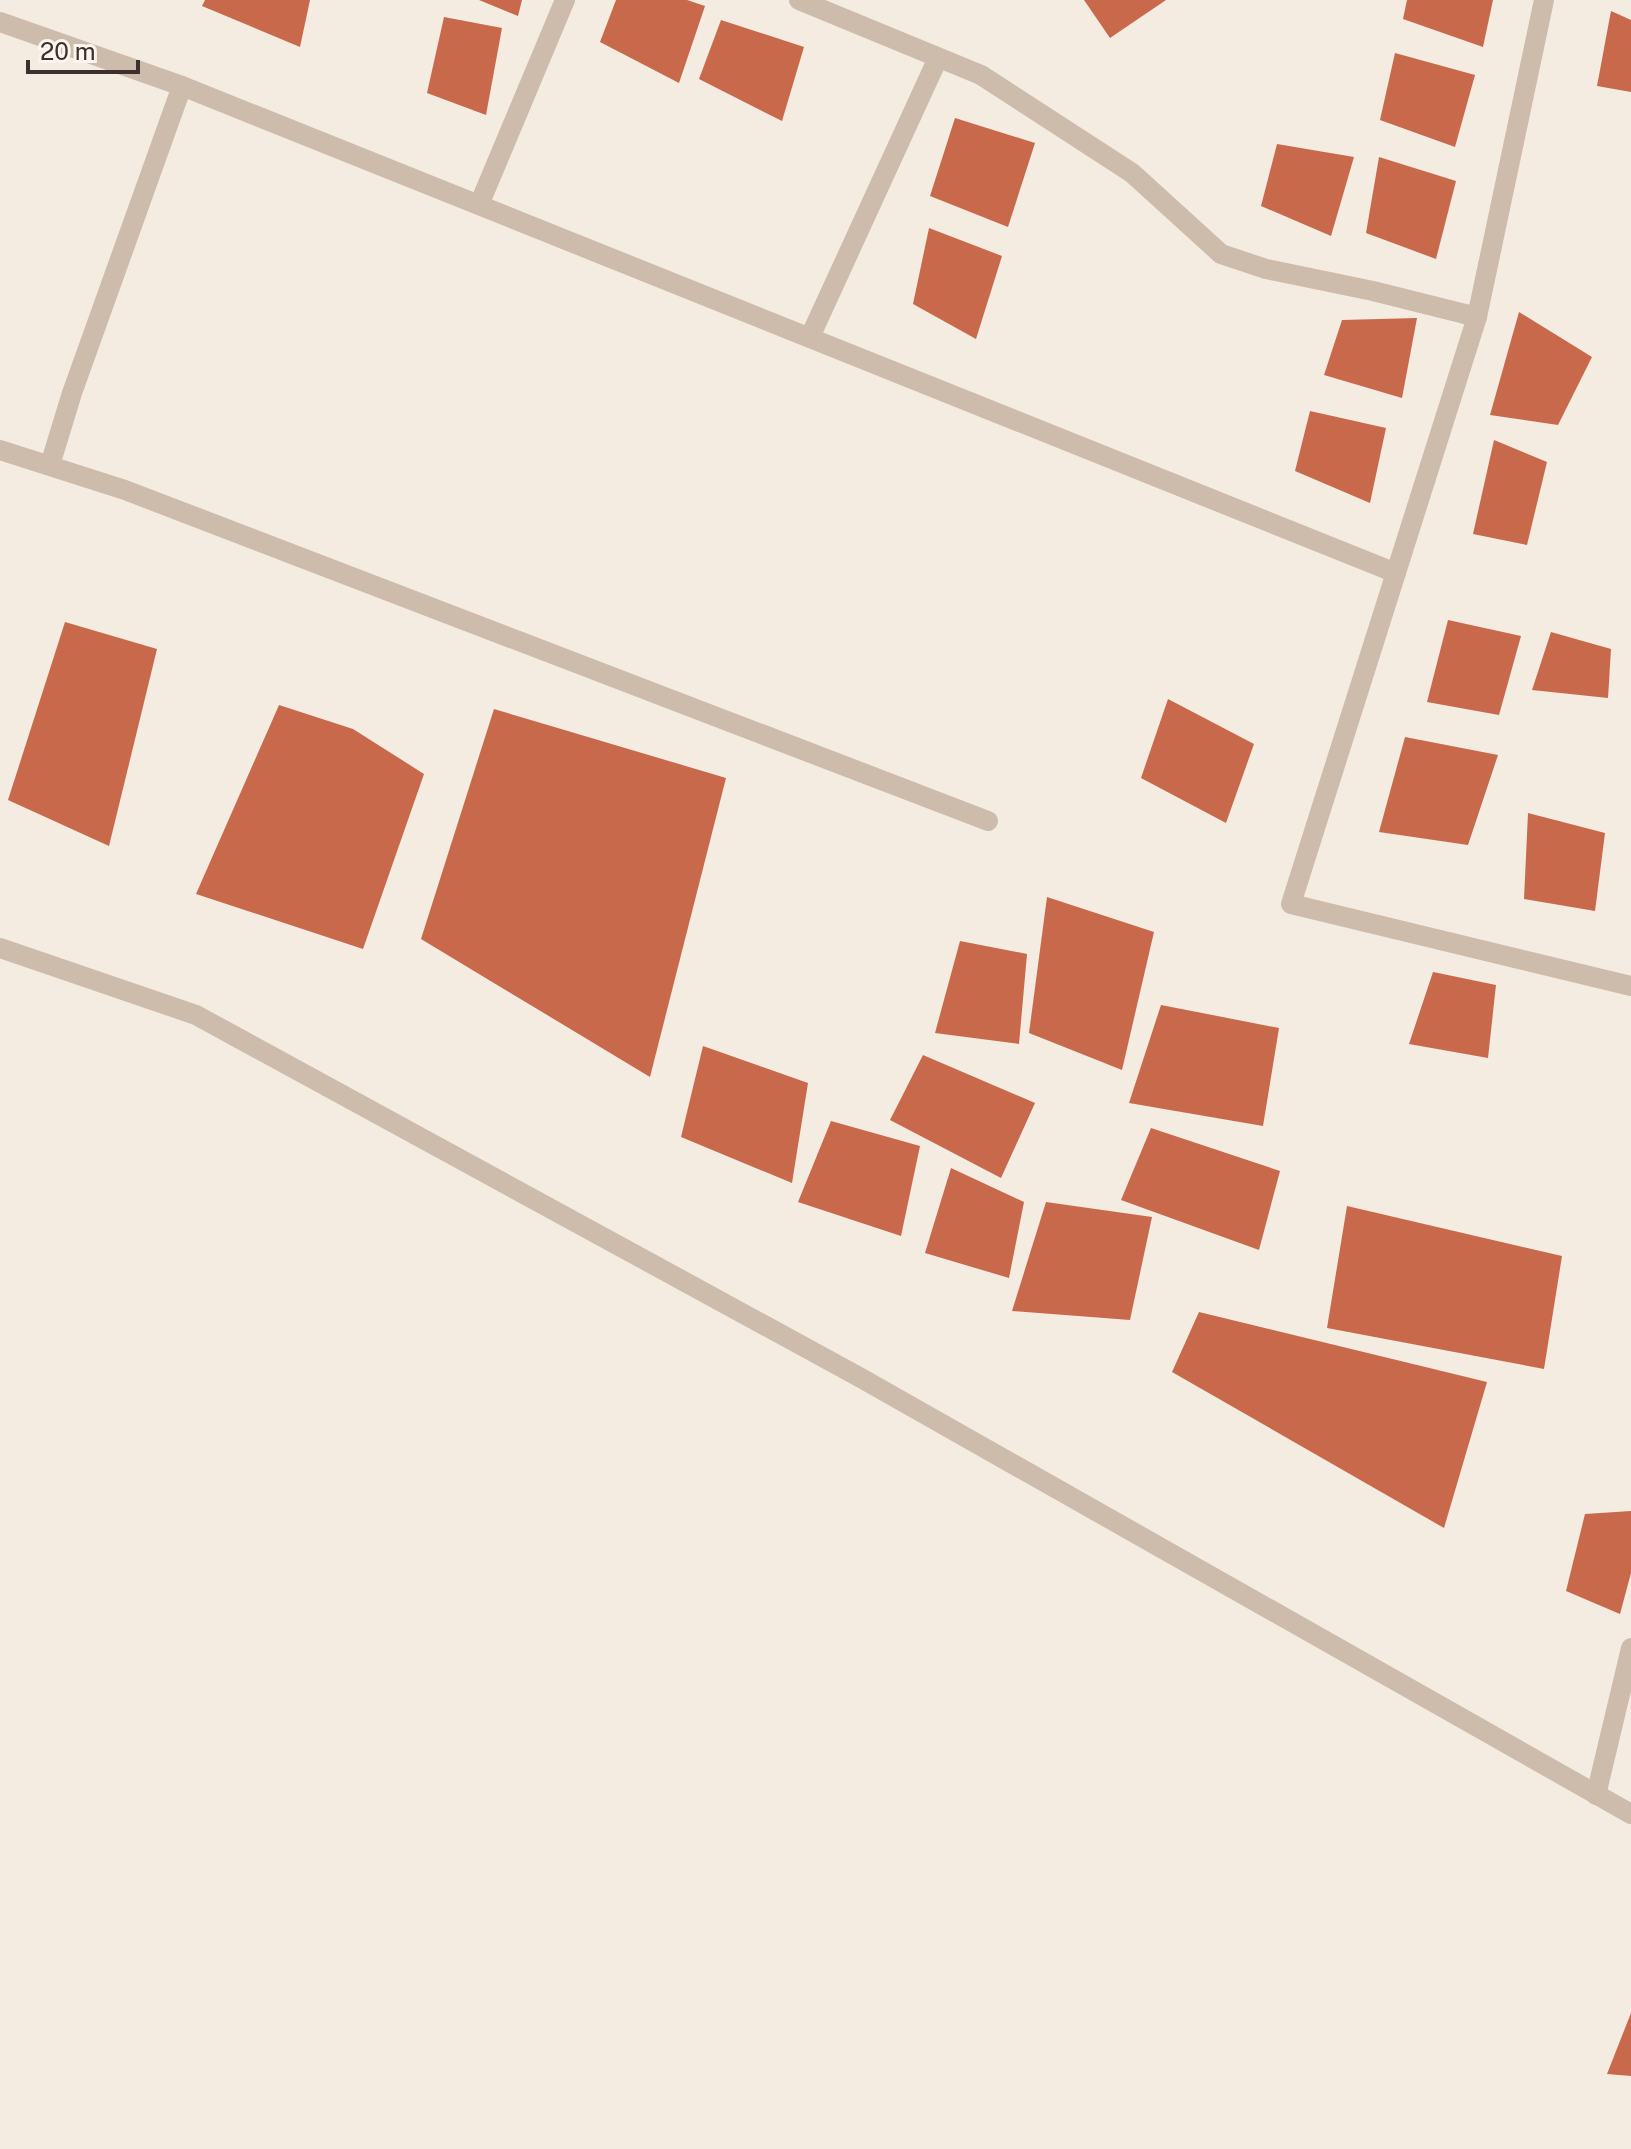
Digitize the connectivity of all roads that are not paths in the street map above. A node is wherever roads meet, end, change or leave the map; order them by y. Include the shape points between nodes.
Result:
1 (565, 0) edge
2 (799, 0) edge
3 (1544, 0) edge
4 (0, 22) edge
5 (938, 58) junction
6 (182, 86) junction
7 (479, 205) junction
8 (1477, 317) junction
9 (810, 337) junction
10 (0, 450) edge
11 (50, 465) junction
12 (1396, 573) junction
13 (988, 821) dead end
14 (0, 948) edge
15 (1631, 986) edge
16 (1631, 1648) edge
17 (1596, 1795) junction
18 (1631, 1814) edge

1 - 7 street
2 - 5 street
3 - 8 street
4 - 6 street
5 - 8 street via 981,75 1132,173 1221,254
5 - 9 street
6 - 7 street
6 - 11 street
7 - 9 street
8 - 12 street
9 - 12 street
10 - 11 street
11 - 13 street
12 - 15 street via 1291,904
14 - 17 street via 196,1015 861,1378
16 - 17 street
17 - 18 street

